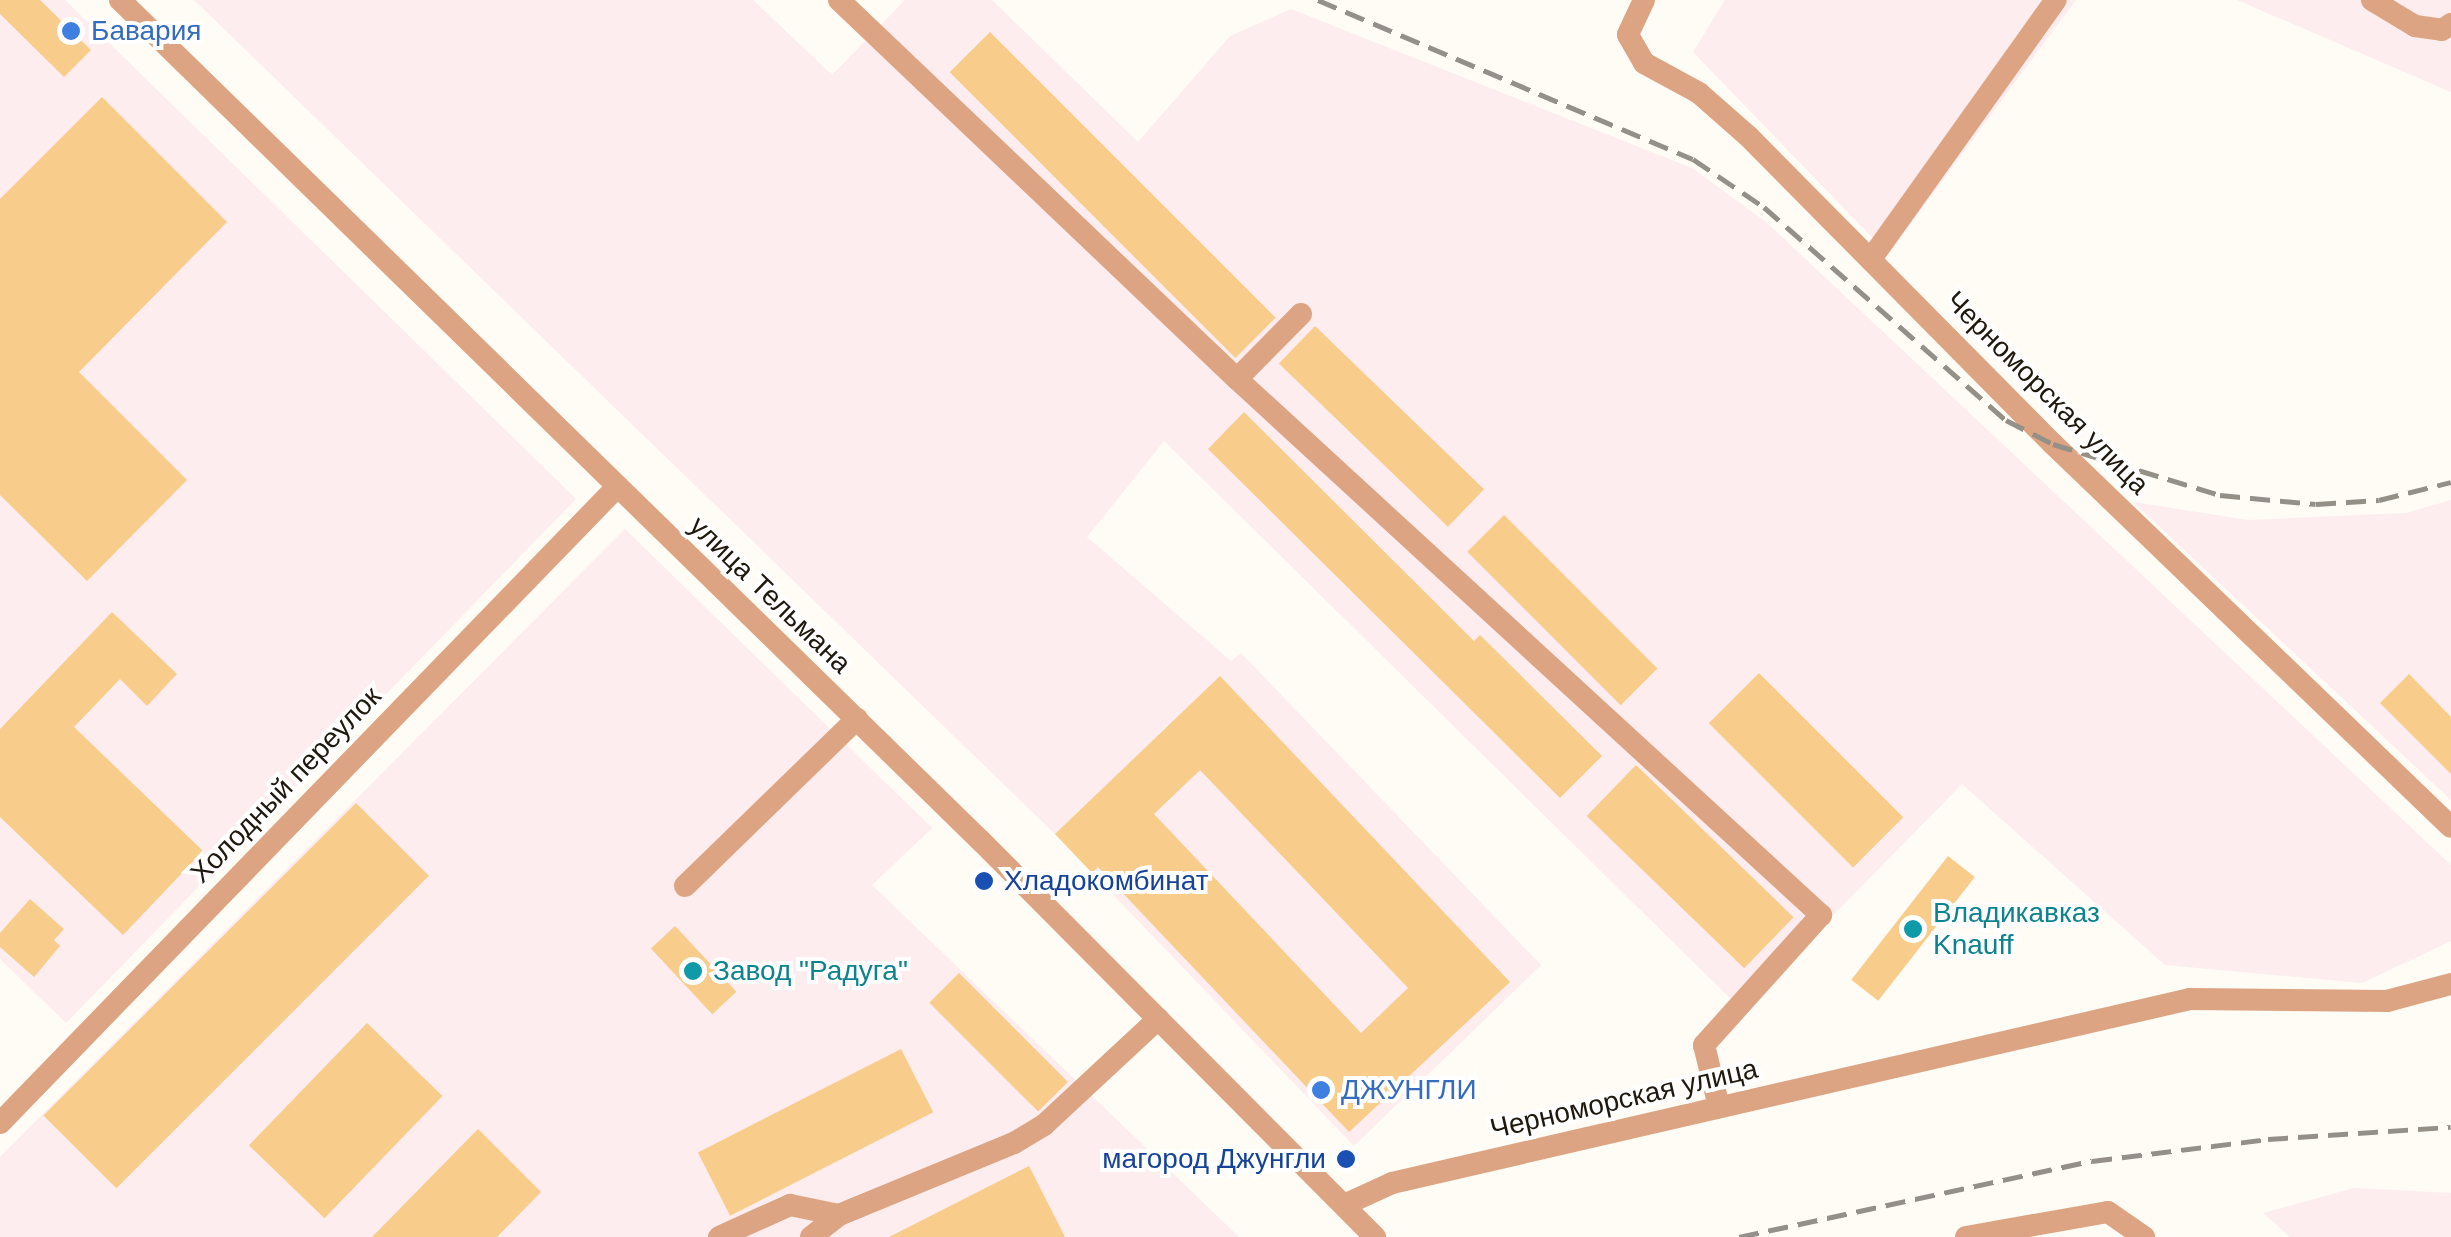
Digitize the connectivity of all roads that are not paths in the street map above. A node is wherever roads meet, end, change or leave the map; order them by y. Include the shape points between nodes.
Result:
1 (120, 0) edge
2 (839, 0) edge
3 (1644, 0) edge
4 (2056, 0) edge
5 (2372, 0) edge
6 (2451, 24) edge
7 (1871, 259) junction
8 (1300, 314) dead end
9 (1237, 379) junction
10 (615, 489) junction
11 (857, 719) junction
12 (2451, 827) edge
13 (685, 886) dead end
14 (2451, 984) edge
15 (1158, 1019) junction
16 (1719, 1107) junction
17 (0, 1123) edge
18 (1344, 1205) junction
19 (839, 1215) junction
20 (2134, 1234) edge
21 (719, 1237) edge
22 (812, 1237) edge
23 (1375, 1237) edge
24 (1966, 1237) edge

1 - 10 street, улица Тельмана
2 - 9 street
3 - 7 street, Черноморская улица via 1628,36 1644,62 1724,115
4 - 7 street
5 - 6 street via 2415,26 2442,30
7 - 12 street, Черноморская улица
8 - 9 street
9 - 16 street via 1821,915 1704,1045
10 - 11 street, улица Тельмана
10 - 17 street, Холодный переулок
11 - 13 street
11 - 15 street, улица Тельмана
14 - 16 street, Черноморская улица via 2387,1001 2190,999
15 - 18 street, улица Тельмана
15 - 19 street via 1044,1125
16 - 18 street, Черноморская улица via 1392,1183
18 - 23 street, улица Тельмана
19 - 21 street via 790,1204
19 - 22 street
20 - 24 street via 2108,1212

